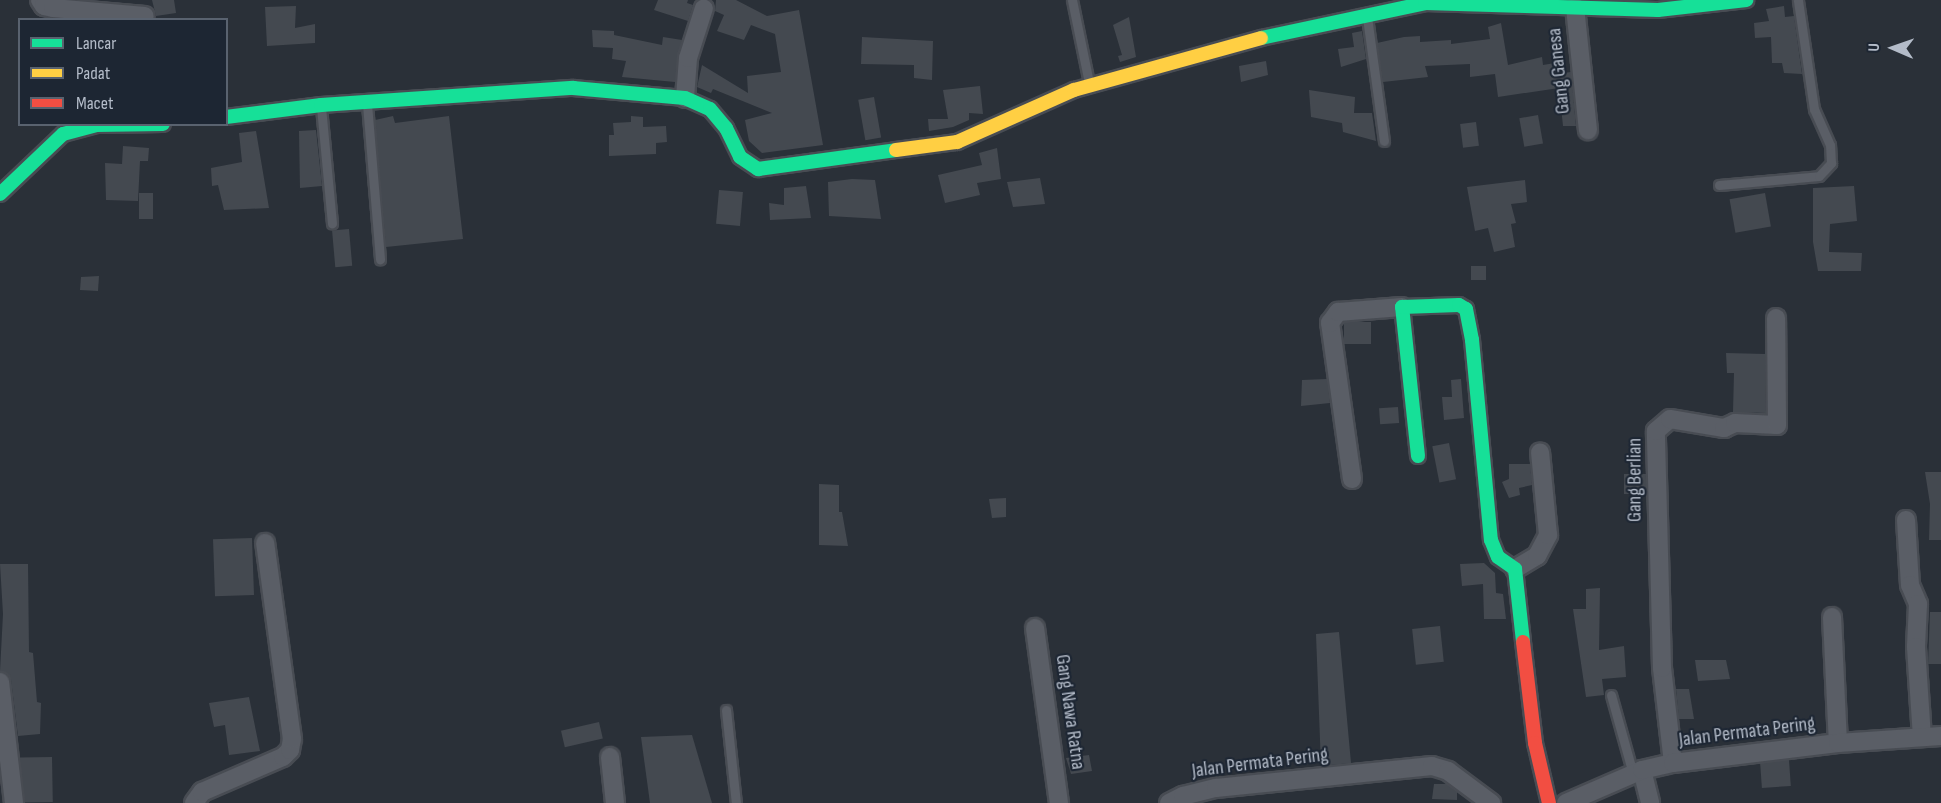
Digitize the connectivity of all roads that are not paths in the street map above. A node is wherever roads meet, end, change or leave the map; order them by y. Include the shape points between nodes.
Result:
1 (40, 0) edge
2 (1072, 0) edge
3 (1746, 0) edge
4 (1798, 0) edge
5 (1575, 7) junction
6 (704, 8) dead end
7 (145, 12) edge
8 (1366, 15) junction
9 (1090, 86) junction
10 (686, 98) junction
11 (367, 102) junction
12 (321, 105) junction
13 (228, 117) edge
14 (92, 126) edge
15 (1588, 130) dead end
16 (1384, 141) dead end
17 (1719, 184) dead end
18 (0, 194) edge
19 (332, 223) dead end
20 (380, 259) dead end
21 (1402, 307) junction
22 (1776, 318) dead end
23 (1540, 452) dead end
24 (1418, 456) dead end
25 (1352, 479) dead end
26 (1906, 520) dead end
27 (265, 543) dead end
28 (1515, 569) junction
29 (1832, 617) dead end
30 (1035, 628) dead end
31 (0, 682) edge
32 (1611, 695) dead end
33 (726, 710) dead end
34 (1941, 736) edge
35 (1922, 737) junction
36 (1838, 743) junction
37 (610, 757) dead end
38 (1673, 763) junction
39 (1637, 772) junction
40 (194, 802) edge
41 (15, 803) edge
42 (615, 803) edge
43 (736, 803) edge
44 (1059, 803) edge
45 (1169, 803) edge
46 (1491, 803) edge
47 (1549, 803) edge
48 (1566, 803) edge
49 (1650, 803) edge

1 - 7 street via 52,8
2 - 9 lane
3 - 5 street via 1658,10
4 - 17 lane via 1814,109 1830,145 1831,163 1819,177
5 - 8 street via 1425,3
5 - 15 street, Gang Ganesa
6 - 10 street via 688,58
8 - 9 street via 1298,28
8 - 16 lane
9 - 10 street via 1044,102 957,142 758,169 740,157 726,128 710,109
10 - 11 street via 573,88
11 - 12 street
11 - 20 lane
12 - 13 street
12 - 19 lane
14 - 18 street via 63,134
21 - 24 street
21 - 25 street via 1338,312 1330,323
21 - 28 street via 1447,304 1466,309 1491,540 1498,557
22 - 38 street, Gang Berlian via 1777,424 1736,423 1724,428 1671,419 1656,431 1662,668
23 - 28 street via 1548,535 1537,556
26 - 35 street via 1910,585 1918,604 1916,647
27 - 40 street via 292,739 290,750 283,757 202,792
28 - 47 street via 1535,743
29 - 36 street
30 - 44 street, Gang Nawa Ratna
31 - 41 street
32 - 39 lane
33 - 43 lane
34 - 35 street, Jalan Permata Pering
35 - 36 street, Jalan Permata Pering
36 - 38 street, Jalan Permata Pering
37 - 42 street
38 - 39 street, Jalan Permata Pering
39 - 48 street, Jalan Permata Pering
39 - 49 street
45 - 46 street, Jalan Permata Pering via 1216,788 1432,766 1448,771

